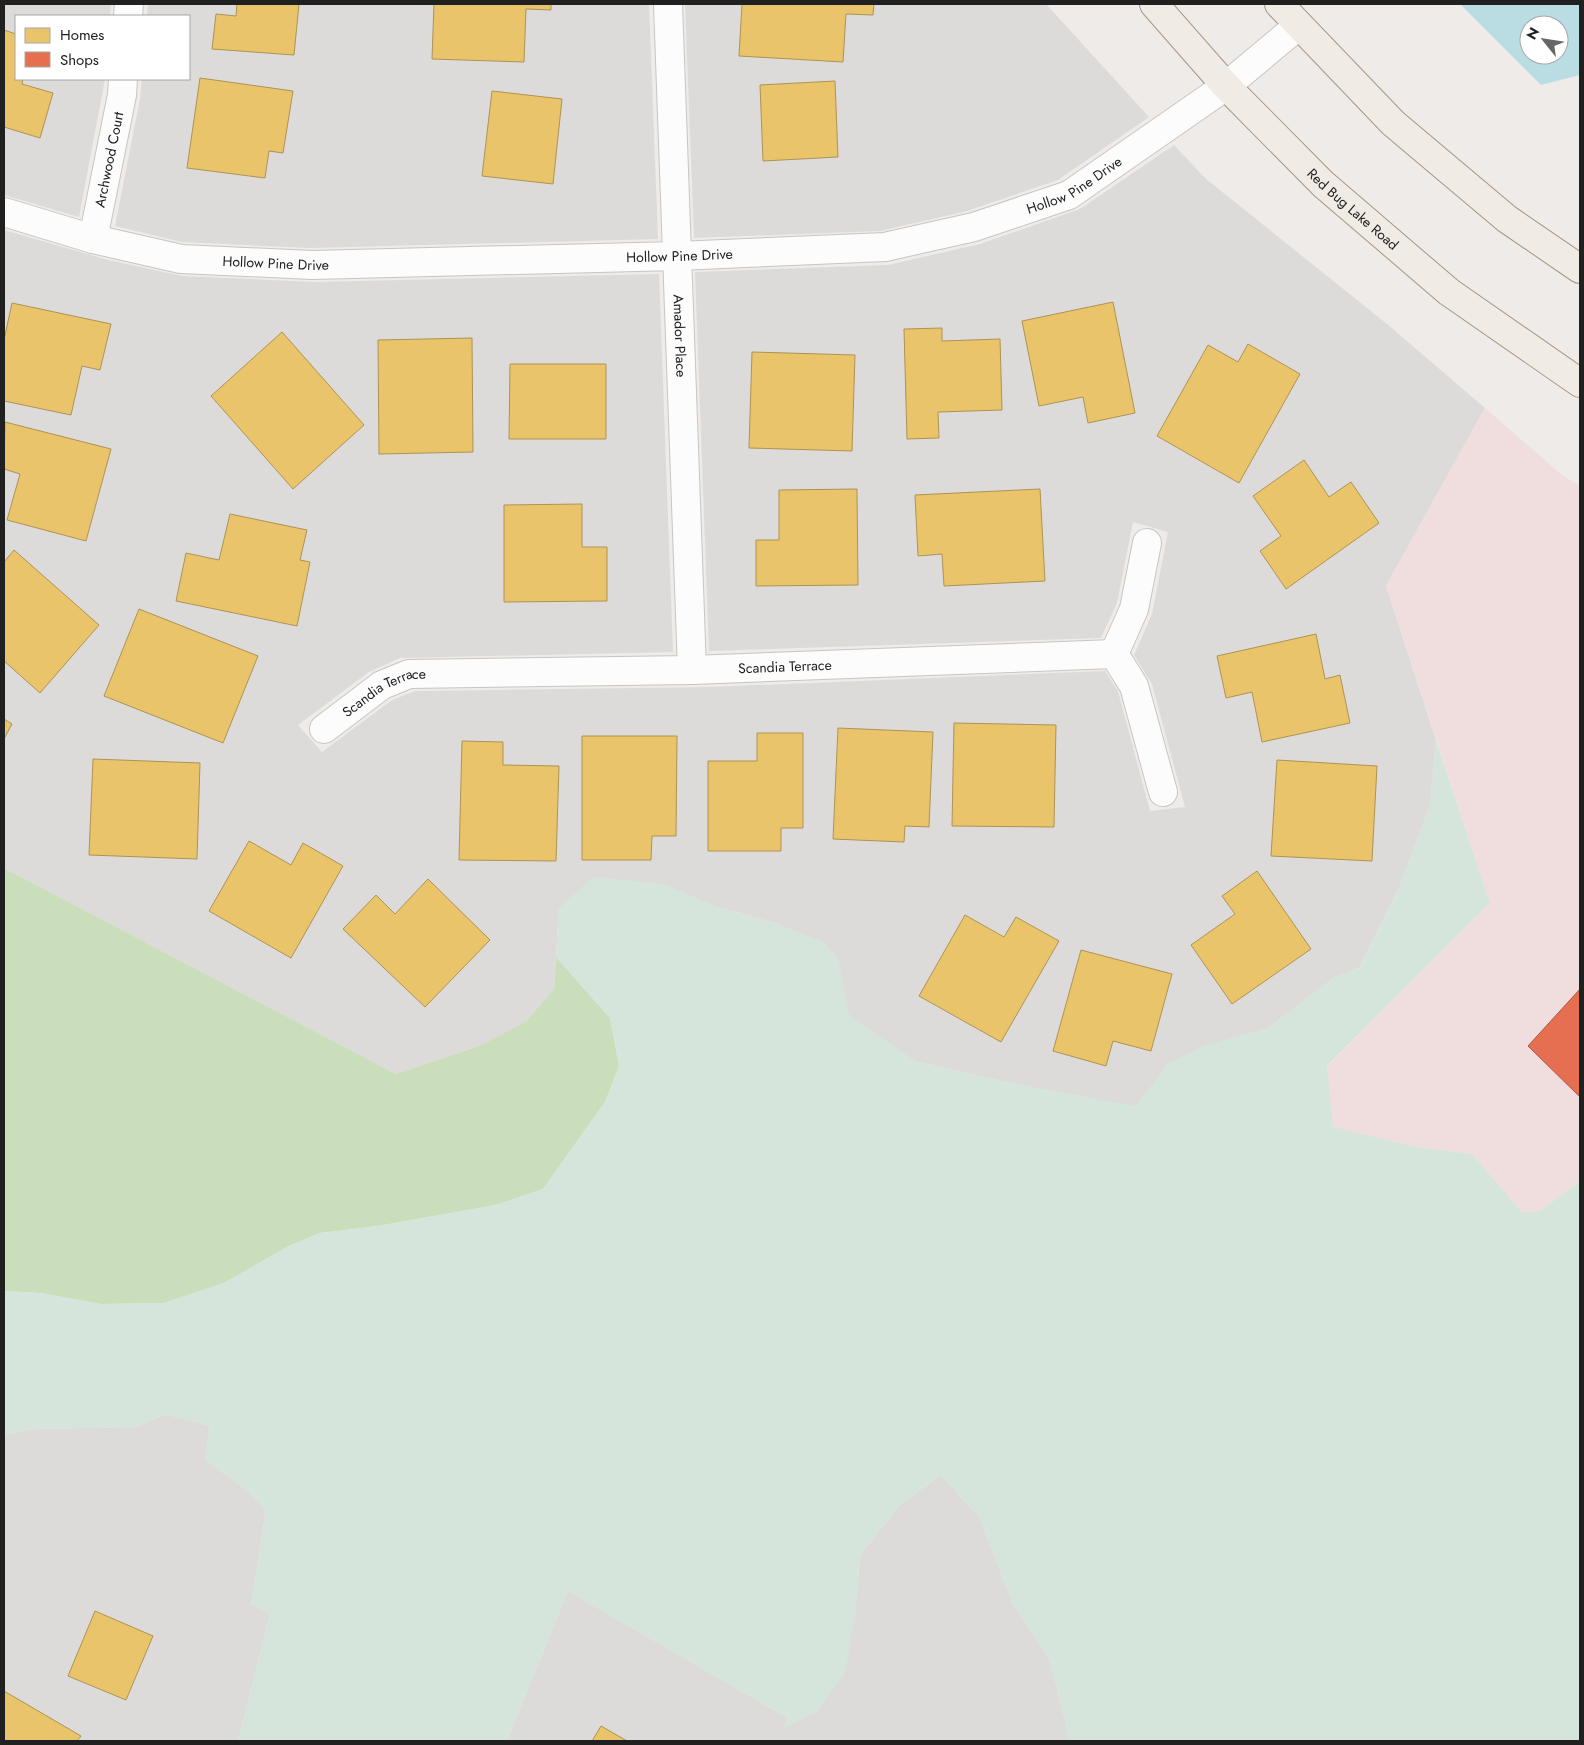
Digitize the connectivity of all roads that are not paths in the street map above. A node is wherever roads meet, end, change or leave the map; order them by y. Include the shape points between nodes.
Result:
1 (668, 4) edge
2 (1154, 4) edge
3 (1279, 4) edge
4 (1298, 26) junction
5 (123, 80) edge
6 (1226, 86) junction
7 (4, 212) edge
8 (93, 239) junction
9 (677, 256) junction
10 (1580, 269) edge
11 (1580, 382) edge
12 (1147, 544) dead end
13 (1114, 654) junction
14 (692, 670) junction
15 (324, 729) dead end
16 (1163, 792) dead end

1 - 9 street, Amador Place
2 - 6 main road, Red Bug Lake Road
3 - 4 main road
4 - 6 street, Hollow Pine Drive
4 - 10 main road via 1393,123 1507,219
5 - 8 street, Archwood Court
6 - 9 street, Hollow Pine Drive via 1068,195 974,227 885,248
6 - 11 main road, Red Bug Lake Road via 1323,184 1442,286
7 - 8 street, Hollow Pine Drive
8 - 9 street, Hollow Pine Drive via 181,259 312,265
9 - 14 street, Amador Place
12 - 13 street via 1134,609
13 - 14 street, Scandia Terrace
13 - 16 street via 1134,686
14 - 15 street, Scandia Terrace via 409,674 382,686

